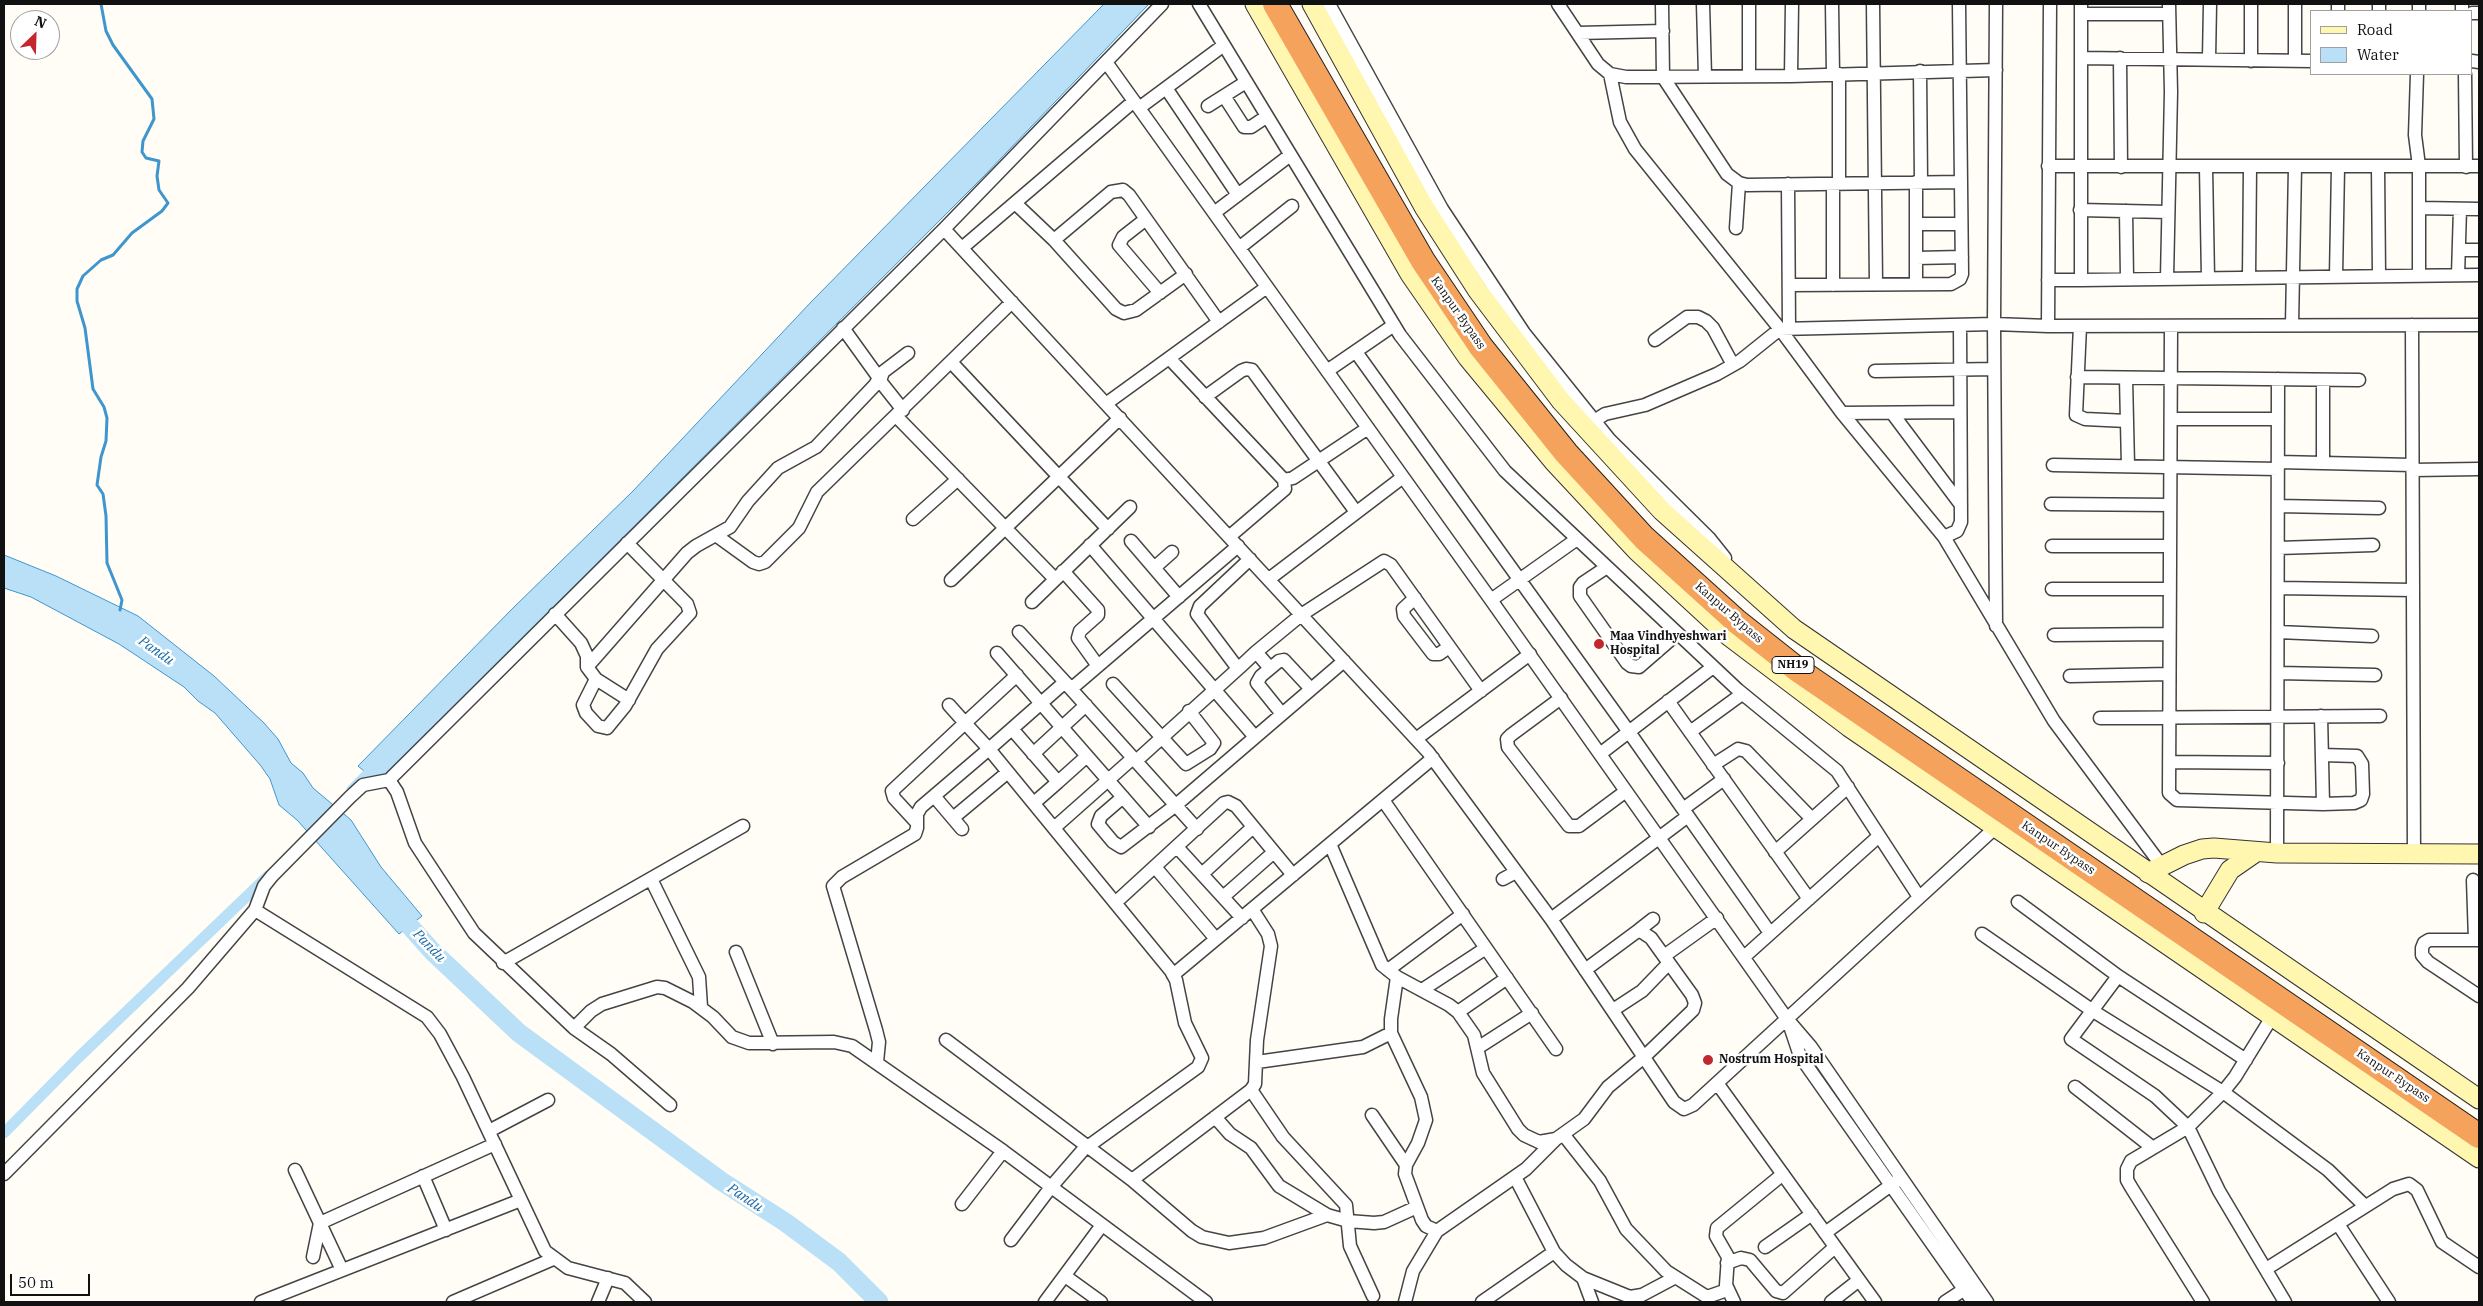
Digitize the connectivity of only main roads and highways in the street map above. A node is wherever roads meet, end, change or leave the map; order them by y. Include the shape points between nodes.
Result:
1 (1255, 4) edge
2 (1275, 4) edge
3 (1290, 4) edge
4 (1312, 4) edge
5 (2256, 852) junction
6 (2479, 854) edge
7 (2155, 870) junction
8 (2204, 913) junction
9 (2479, 1099) edge
10 (2479, 1119) edge
11 (2479, 1136) edge
12 (2479, 1158) edge

1 - 12 main road via 1410,274 1468,358 1554,462 1625,539 1730,637 1849,727
2 - 11 highway, Kanpur Bypass / NH19 via 1423,261 1481,347 1566,453 1644,538 1736,621 1798,670
3 - 10 highway, Kanpur Bypass / NH19 via 1437,260 1489,338 1577,443 1658,531 1748,613 1809,661
4 - 7 main road via 1424,207 1478,292 1561,401 1662,511 1794,629
5 - 6 main road
5 - 7 main road via 2193,852
5 - 8 main road via 2230,870
7 - 8 main road
8 - 9 main road

